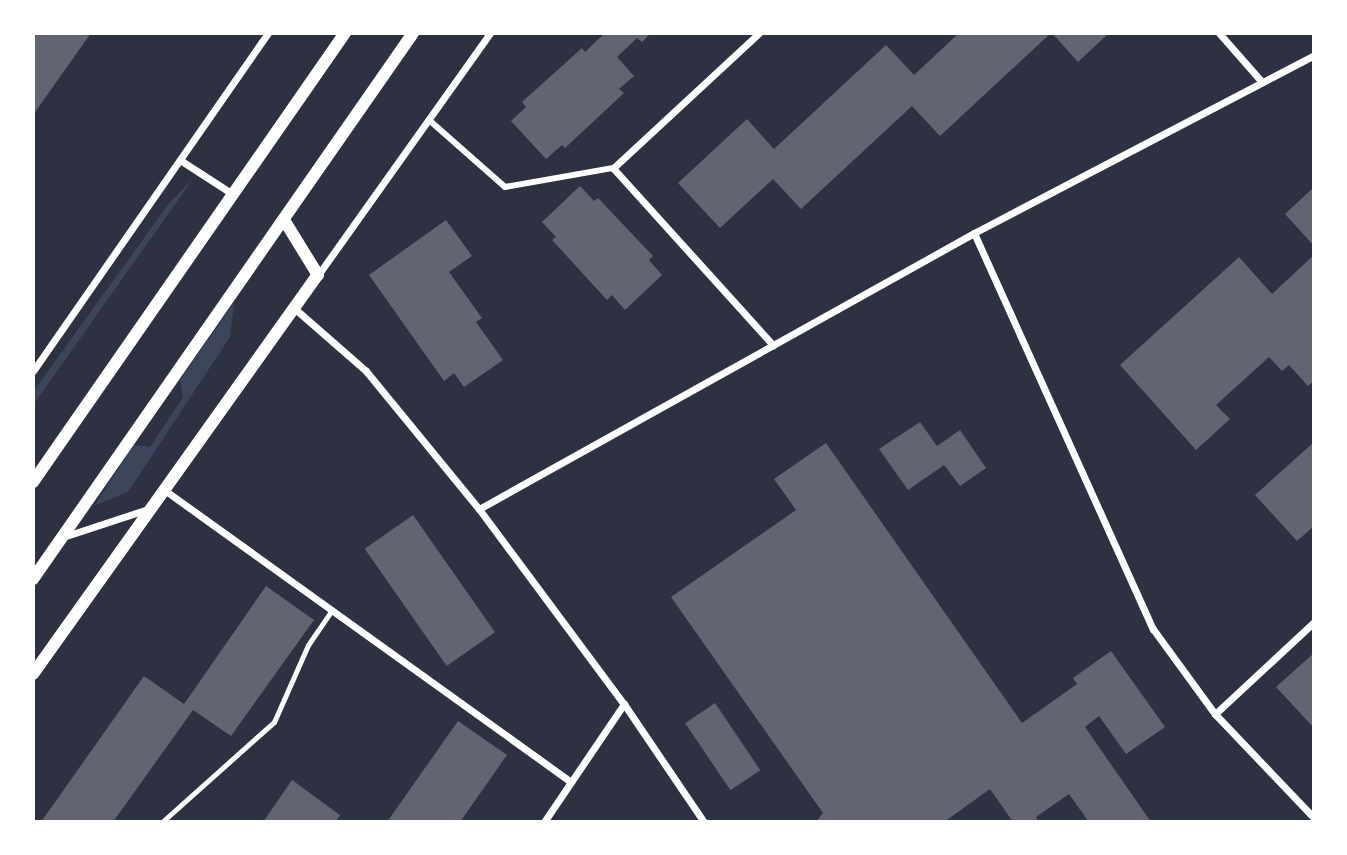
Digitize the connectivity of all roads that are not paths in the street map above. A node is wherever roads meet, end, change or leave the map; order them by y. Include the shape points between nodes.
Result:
1 (268, 33) edge
2 (345, 33) edge
3 (413, 33) edge
4 (490, 33) edge
5 (759, 33) edge
6 (1219, 33) edge
7 (1314, 55) edge
8 (1262, 82) junction
9 (429, 120) junction
10 (180, 160) junction
11 (613, 168) junction
12 (234, 195) junction
13 (285, 220) junction
14 (974, 233) junction
15 (318, 275) junction
16 (294, 308) junction
17 (773, 345) junction
18 (33, 371) edge
19 (33, 482) edge
20 (163, 489) junction
21 (149, 509) junction
22 (479, 509) junction
23 (62, 537) junction
24 (33, 579) edge
25 (332, 610) junction
26 (1314, 622) edge
27 (33, 674) edge
28 (624, 704) junction
29 (1215, 714) junction
30 (571, 782) junction
31 (1314, 818) edge
32 (162, 822) edge
33 (544, 822) edge
34 (704, 822) edge

1 - 10 street
2 - 12 street
3 - 13 street
4 - 9 street
5 - 11 street
6 - 8 street
7 - 8 street
8 - 14 street
9 - 11 street via 505,187
9 - 15 street
10 - 12 street
10 - 18 street
11 - 17 street
12 - 19 street
13 - 15 street
13 - 23 street
14 - 17 street
14 - 29 street via 1153,629
15 - 16 street
16 - 20 street
16 - 22 street via 366,371
17 - 22 street
20 - 21 street
20 - 25 street
21 - 23 street
21 - 27 street
22 - 28 street
23 - 24 street
25 - 30 street
25 - 32 lane via 308,645 274,722
26 - 29 street
28 - 30 street
28 - 34 street
29 - 31 street
30 - 33 street

